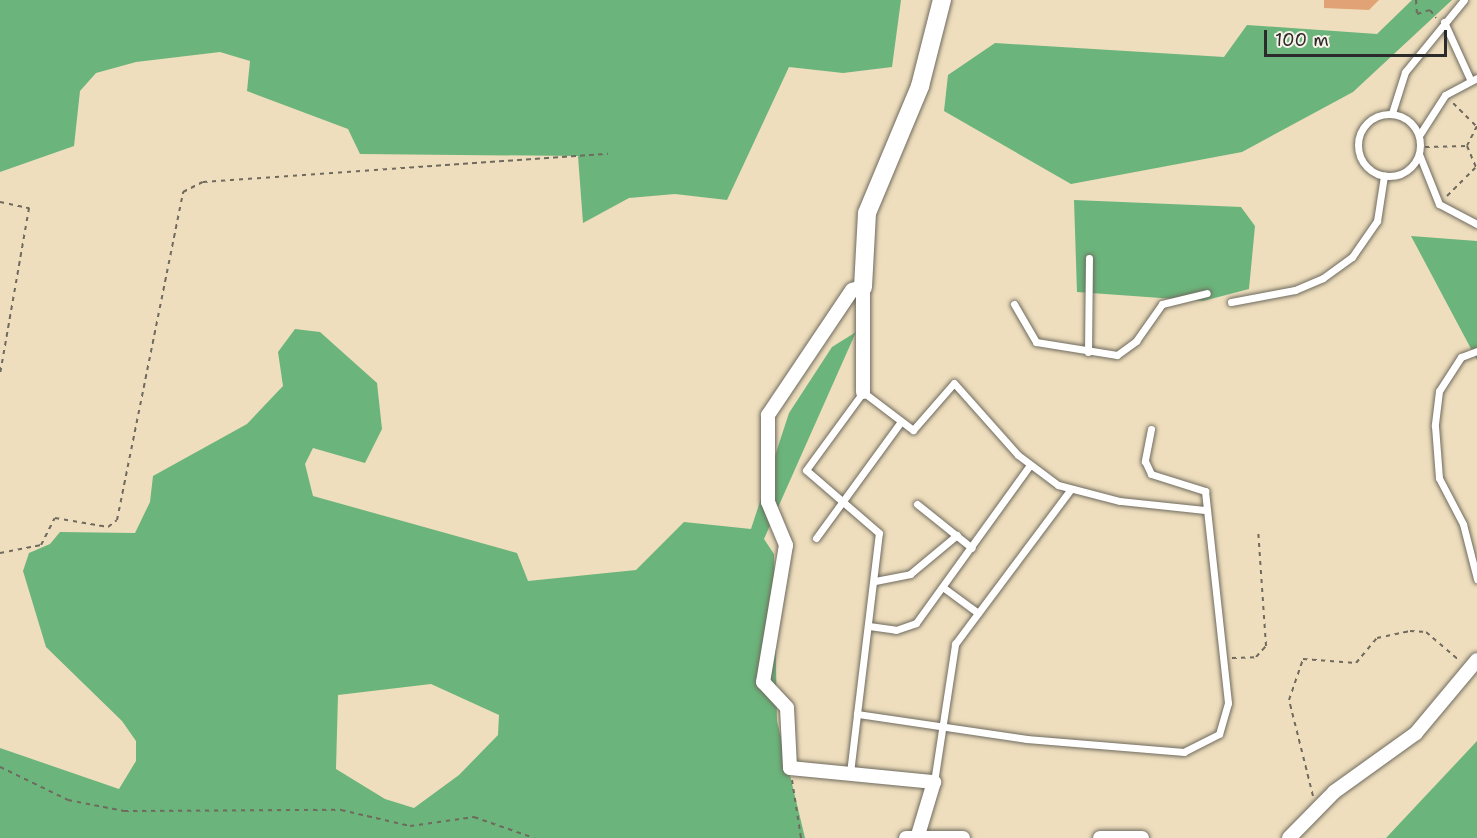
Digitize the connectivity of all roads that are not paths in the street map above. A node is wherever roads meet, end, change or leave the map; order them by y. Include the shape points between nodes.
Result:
1 (942, 0) edge
2 (1464, 0) edge
3 (1446, 19) junction
4 (1473, 79) edge
5 (1392, 113) junction
6 (1420, 134) junction
7 (1420, 150) junction
8 (1384, 176) junction
9 (1477, 224) edge
10 (1089, 258) dead end
11 (863, 287) junction
12 (1207, 293) dead end
13 (1231, 302) dead end
14 (1014, 304) dead end
15 (1477, 351) edge
16 (1088, 352) junction
17 (863, 392) junction
18 (899, 424) junction
19 (1151, 429) dead end
20 (1030, 465) junction
21 (1070, 490) junction
22 (843, 500) junction
23 (917, 504) dead end
24 (1204, 510) junction
25 (957, 535) junction
26 (816, 538) dead end
27 (972, 548) junction
28 (1477, 579) edge
29 (875, 581) junction
30 (944, 588) junction
31 (978, 613) junction
32 (869, 626) junction
33 (1473, 664) edge
34 (857, 714) junction
35 (942, 726) junction
36 (850, 773) junction
37 (934, 782) junction
38 (912, 836) edge
39 (963, 838) edge
40 (1100, 838) edge
41 (1142, 838) edge
42 (1289, 838) edge

1 - 11 street via 920,86 867,213
2 - 3 lane
3 - 4 lane
3 - 5 lane via 1405,72
4 - 6 lane via 1445,95
5 - 6 lane
5 - 8 lane via 1372,119 1358,139 1363,163
6 - 7 lane
7 - 8 lane via 1407,171
7 - 9 lane via 1439,204
8 - 13 lane via 1377,221 1352,257 1323,278 1294,290
10 - 16 lane
11 - 17 street
11 - 36 street via 852,290 768,415 768,502 786,545 763,682 787,708 790,768
12 - 16 lane via 1162,304 1121,354
14 - 16 lane via 1036,342
15 - 28 lane via 1461,357 1439,391 1435,426 1439,478 1463,524
17 - 18 lane
17 - 22 lane via 806,470
18 - 20 lane via 917,428 954,383
18 - 22 lane
19 - 24 lane via 1145,461 1151,474 1205,491
20 - 21 lane
20 - 27 lane
21 - 24 lane
21 - 31 lane
22 - 26 lane
22 - 29 lane via 879,533
23 - 25 lane
24 - 35 lane via 1223,659 1226,721 1219,734 1197,750 1027,739
25 - 27 lane
25 - 29 lane via 910,574
27 - 30 lane
29 - 32 lane
30 - 31 lane
30 - 32 lane via 916,623 896,630
31 - 35 lane via 955,644
32 - 34 lane
33 - 42 street via 1416,733 1318,808
34 - 35 lane
34 - 36 lane
35 - 37 lane
36 - 37 street
37 - 38 street
38 - 39 street
40 - 41 street

